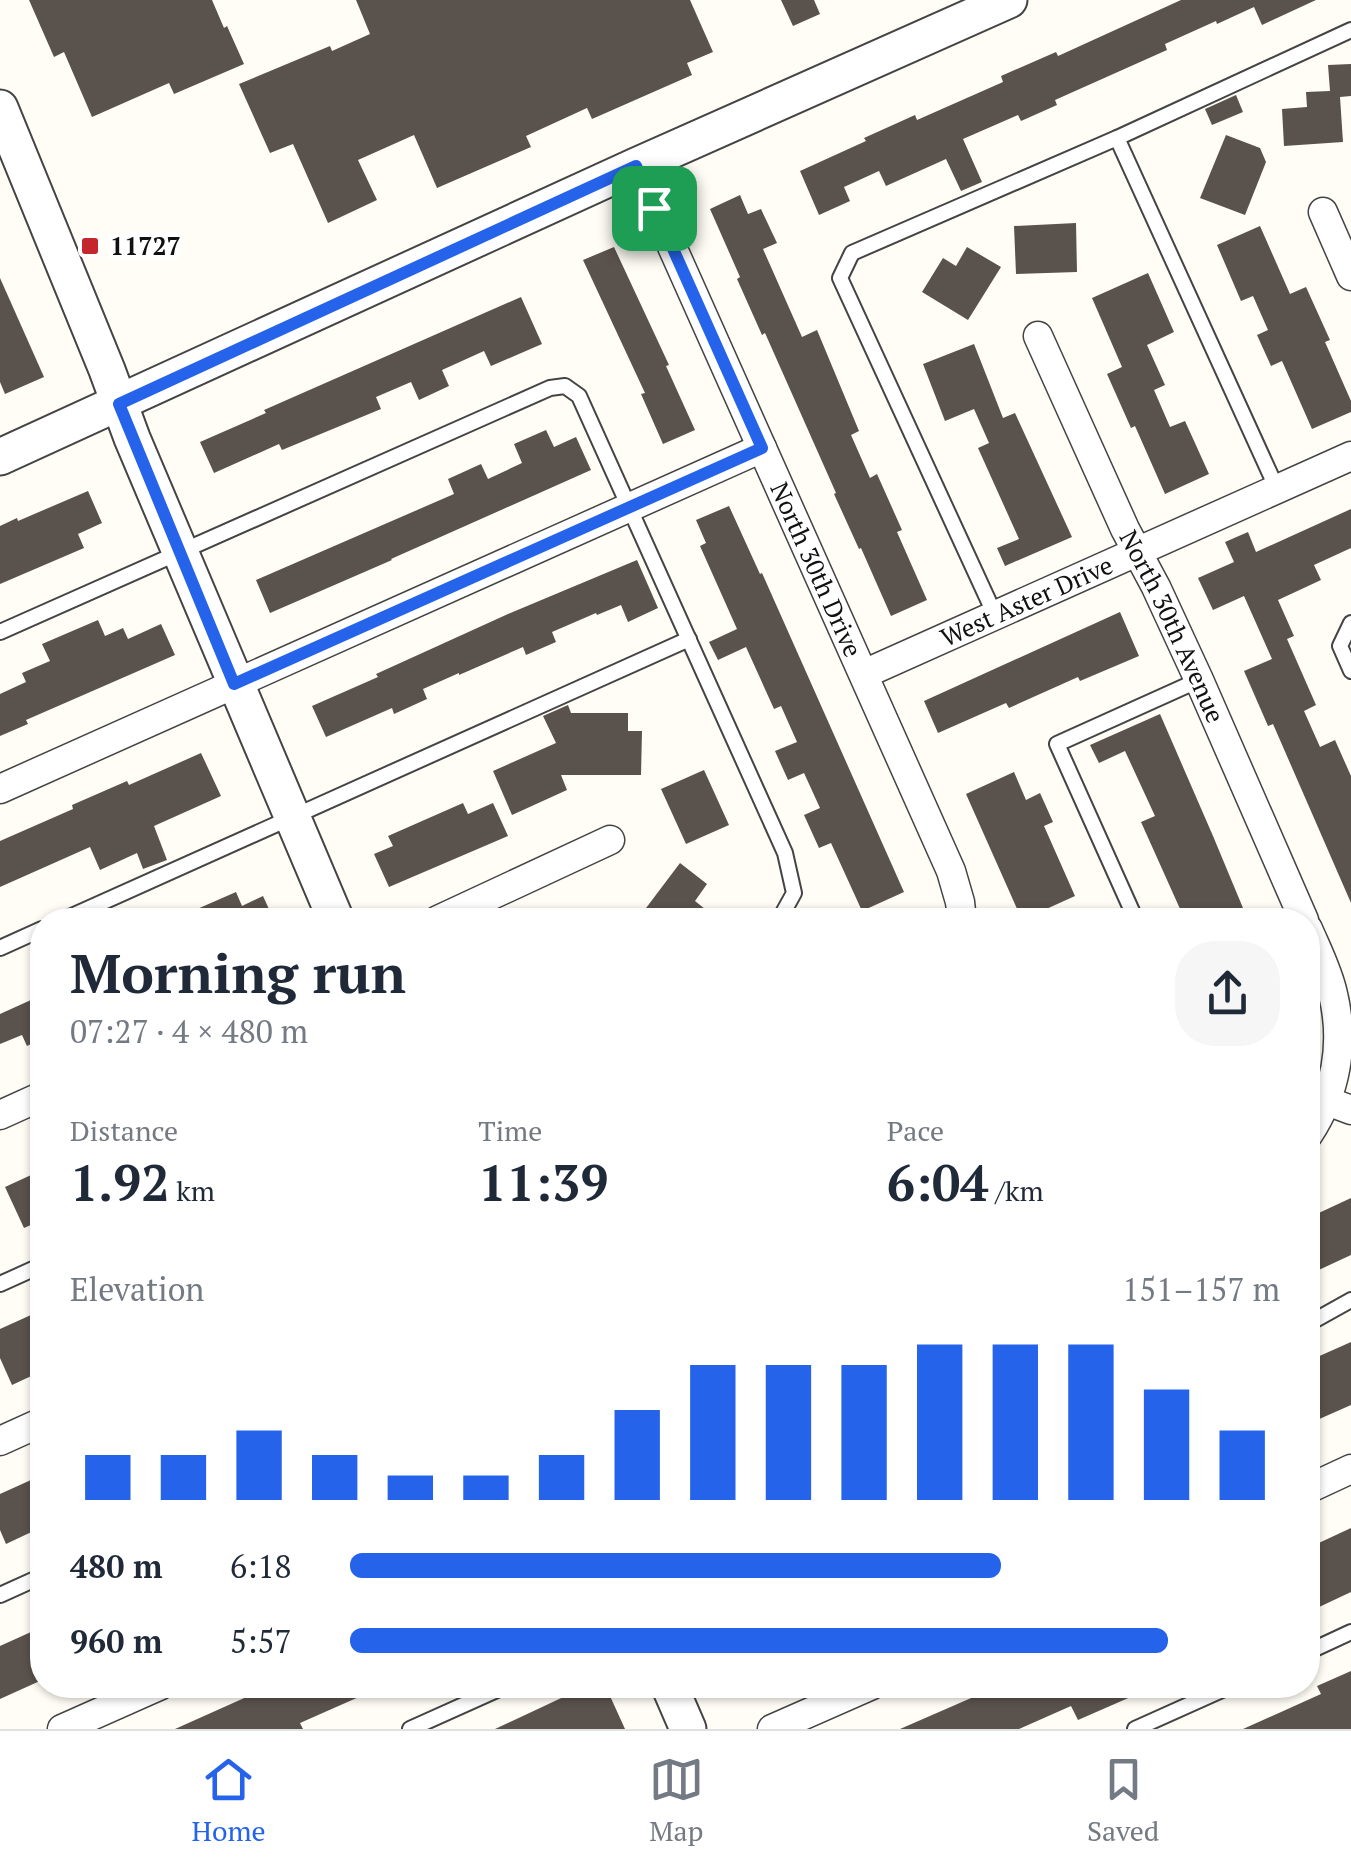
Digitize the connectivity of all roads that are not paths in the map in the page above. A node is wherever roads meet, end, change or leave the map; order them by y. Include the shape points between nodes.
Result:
1 (1010, 0) edge
2 (1351, 30) edge
3 (0, 108) edge
4 (1117, 138) junction
5 (636, 166) junction
6 (1322, 212) dead end
7 (1351, 276) edge
8 (1038, 336) dead end
9 (119, 404) junction
10 (762, 448) junction
11 (1351, 456) edge
12 (0, 458) edge
13 (1277, 489) junction
14 (630, 508) junction
15 (180, 552) junction
16 (1137, 552) junction
17 (995, 616) junction
18 (1351, 623) edge
19 (0, 632) edge
20 (689, 638) junction
21 (1351, 671) edge
22 (864, 674) junction
23 (1199, 680) junction
24 (234, 684) junction
25 (0, 789) edge
26 (292, 818) junction
27 (610, 840) dead end
28 (91, 908) edge
29 (331, 908) edge
30 (464, 908) edge
31 (786, 908) edge
32 (961, 908) edge
33 (1131, 908) edge
34 (1299, 908) edge
35 (30, 934) edge
36 (0, 948) edge
37 (1320, 957) edge
38 (30, 1101) edge
39 (1339, 1106) edge
40 (0, 1115) edge
41 (1320, 1124) edge
42 (30, 1270) edge
43 (0, 1284) edge
44 (1351, 1300) edge
45 (1320, 1317) edge
46 (30, 1427) edge
47 (0, 1441) edge
48 (1351, 1469) edge
49 (1320, 1483) edge
50 (30, 1581) edge
51 (0, 1594) edge
52 (1351, 1632) edge
53 (1320, 1646) edge
54 (131, 1698) edge
55 (479, 1698) edge
56 (675, 1698) edge
57 (842, 1698) edge
58 (1204, 1698) edge
59 (62, 1729) edge
60 (410, 1729) edge
61 (688, 1729) edge
62 (772, 1729) edge
63 (1135, 1729) edge

1 - 5 street
2 - 4 lane
3 - 9 street
4 - 13 lane
4 - 17 lane via 852,254 840,278
5 - 9 street
5 - 10 street, North 30th Drive
6 - 7 street
8 - 16 street, North 30th Avenue
9 - 12 street
9 - 15 street
10 - 14 street
10 - 22 street, North 30th Drive
11 - 13 street, West Aster Drive
13 - 16 street, West Aster Drive
14 - 15 lane via 580,396 565,386
14 - 20 lane
14 - 24 street
15 - 19 lane
15 - 24 street
16 - 17 street, West Aster Drive
16 - 23 street, North 30th Avenue
17 - 22 street, West Aster Drive
18 - 21 lane via 1340,646
20 - 26 lane
20 - 31 lane via 784,854 794,893
22 - 32 street, North 30th Drive via 951,871
23 - 33 lane via 1057,744
23 - 34 street, North 30th Avenue
24 - 25 street
24 - 26 street
26 - 28 lane
26 - 29 street
27 - 30 street
35 - 36 lane
37 - 39 street via 1334,997
38 - 40 street
39 - 41 street
42 - 43 lane
44 - 45 lane
46 - 47 street
48 - 49 street
50 - 51 lane
52 - 53 lane
54 - 59 street
55 - 60 lane
56 - 61 street
57 - 62 street
58 - 63 lane

